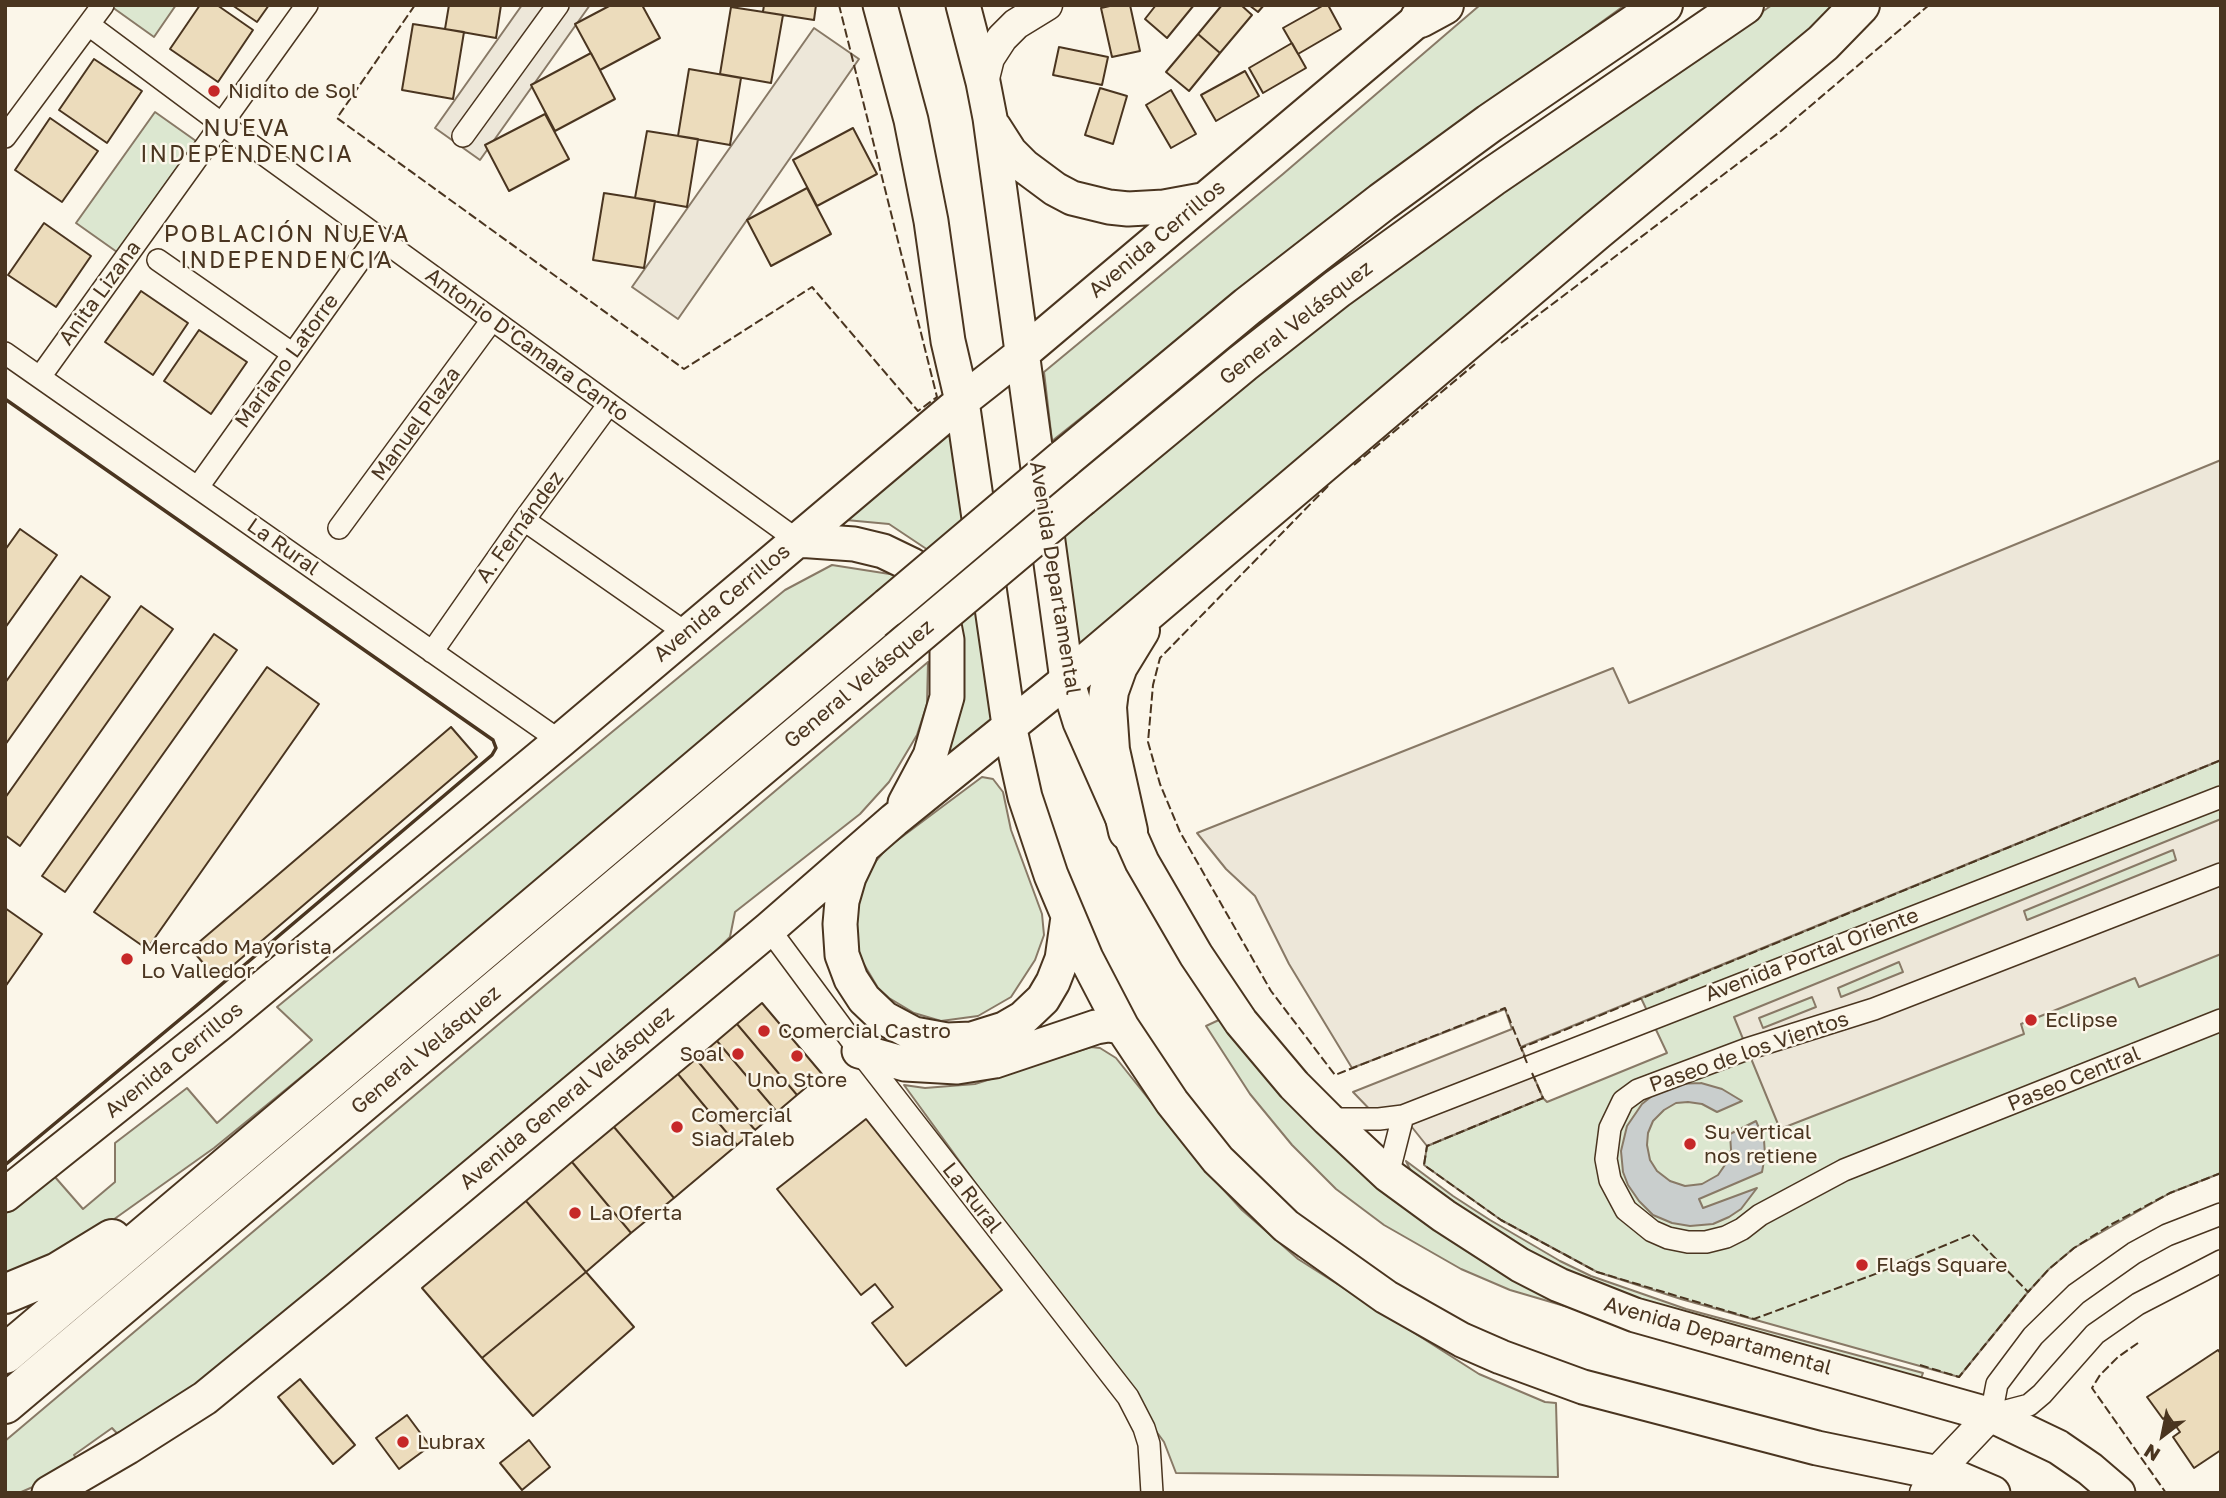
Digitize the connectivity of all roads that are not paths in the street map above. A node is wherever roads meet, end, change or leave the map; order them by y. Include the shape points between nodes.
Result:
1 (103, 5) edge
2 (307, 5) edge
3 (558, 5) edge
4 (880, 5) edge
5 (1047, 5) edge
6 (1663, 5) edge
7 (1744, 5) edge
8 (1860, 5) edge
9 (970, 6) edge
10 (1433, 10) edge
11 (89, 24) junction
12 (983, 82) junction
13 (989, 118) junction
14 (222, 124) junction
15 (463, 136) dead end
16 (5, 137) edge
17 (1205, 199) junction
18 (377, 236) junction
19 (158, 260) dead end
20 (492, 320) junction
21 (5, 353) edge
22 (1023, 353) junction
23 (293, 354) junction
24 (40, 377) junction
25 (962, 401) junction
26 (609, 404) junction
27 (198, 487) junction
28 (524, 520) junction
29 (340, 528) dead end
30 (797, 540) junction
31 (1161, 600) junction
32 (686, 633) junction
33 (432, 652) junction
34 (1067, 680) junction
35 (1009, 725) junction
36 (560, 741) junction
37 (2221, 797) edge
38 (894, 820) junction
39 (1128, 831) junction
40 (864, 846) junction
41 (2221, 874) edge
42 (1068, 916) junction
43 (769, 929) junction
44 (2221, 1020) edge
45 (1122, 1027) junction
46 (859, 1051) junction
47 (1403, 1116) junction
48 (1328, 1119) junction
49 (1927, 1138) joint
50 (1388, 1175) junction
51 (5, 1195) edge
52 (191, 1197) junction
53 (2221, 1214) edge
54 (2221, 1261) edge
55 (58, 1272) junction
56 (5, 1294) edge
57 (117, 1309) junction
58 (5, 1316) edge
59 (5, 1354) edge
60 (5, 1404) edge
61 (1991, 1415) junction
62 (5, 1422) edge
63 (1930, 1483) edge
64 (1152, 1484) edge
65 (50, 1493) edge
66 (1993, 1493) edge
67 (2118, 1493) edge

1 - 11 street
2 - 14 street, Anita Lizana
3 - 15 street
4 - 25 main road via 918,156
5 - 12 street via 1002,38 989,58
6 - 52 highway, General Velásquez, bridge via 1490,123 1259,297
7 - 57 highway, General Velásquez, bridge via 1492,177 1243,363
8 - 31 highway via 1815,50
9 - 12 main road, Avenida Departamental
10 - 17 main road, Avenida Cerrillos
11 - 14 street, Antonio D'Camara Canto
11 - 16 street
12 - 13 main road, Avenida Departamental
13 - 17 main road via 1024,166 1072,198 1128,209
13 - 22 main road, Avenida Departamental
14 - 18 street, Antonio D'Camara Canto
14 - 24 street, Anita Lizana
17 - 22 main road, Avenida Cerrillos
18 - 20 street, Antonio D'Camara Canto
18 - 23 street, Mariano Latorre
19 - 23 street
20 - 26 street, Antonio D'Camara Canto
20 - 29 street, Manuel Plaza
21 - 24 street, La Rural
22 - 25 main road, Avenida Cerrillos
22 - 34 main road, Avenida Departamental
23 - 27 street, Mariano Latorre
24 - 27 street, La Rural
25 - 30 main road, Avenida Cerrillos
25 - 35 main road
26 - 28 street, A. Fernández
26 - 30 street, Antonio D'Camara Canto
27 - 33 street, La Rural
28 - 32 street
28 - 33 street, A. Fernández
30 - 32 main road, Avenida Cerrillos
30 - 38 main road via 866,546 894,555 925,576 942,609 948,661 943,716 930,756
31 - 34 highway
31 - 39 highway via 1127,649 1108,691 1110,750
32 - 36 main road, Avenida Cerrillos
33 - 36 street, La Rural
34 - 35 main road, Avenida General Velásquez
34 - 39 main road, Avenida Departamental via 1080,722
35 - 38 main road, Avenida General Velásquez
35 - 42 main road via 1036,833
36 - 51 main road, Avenida Cerrillos
37 - 47 street, Avenida Portal Oriente
38 - 40 main road, Avenida General Velásquez
39 - 48 main road, Avenida Departamental via 1173,918 1241,1022
40 - 42 main road via 842,901 842,955 864,999 884,1018 914,1034 972,1039 1023,1018 1053,982 1062,959
40 - 43 main road, Avenida General Velásquez
41 - 49 street, Paseo de los Vientos via 1874,1009 1638,1090 1615,1114 1606,1159 1610,1180 1634,1218 1668,1238 1706,1242 1742,1229 1844,1170
42 - 45 main road
43 - 46 street, La Rural
43 - 65 main road, Avenida General Velásquez via 205,1398
44 - 49 street, Paseo Central
45 - 46 main road via 1096,1027 1006,1058 957,1068 905,1064
45 - 63 main road via 1193,1129 1262,1204 1347,1272 1425,1321 1501,1357 1583,1387 1817,1448
46 - 64 street, La Rural via 1128,1397 1144,1428
47 - 48 street, Avenida Portal Oriente
47 - 50 street
48 - 50 main road, Avenida Departamental
50 - 61 main road, Avenida Departamental via 1520,1265 1599,1302
52 - 55 highway
52 - 59 highway, General Velásquez
53 - 61 street via 2166,1235 2076,1294 2033,1336 2004,1374 1997,1384
54 - 61 street via 2138,1304 2095,1334 2029,1405
55 - 56 highway
55 - 58 highway
57 - 60 highway, General Velásquez
57 - 62 highway
61 - 63 street
61 - 67 main road, Avenida Departamental via 2066,1452
63 - 66 main road via 1968,1481

